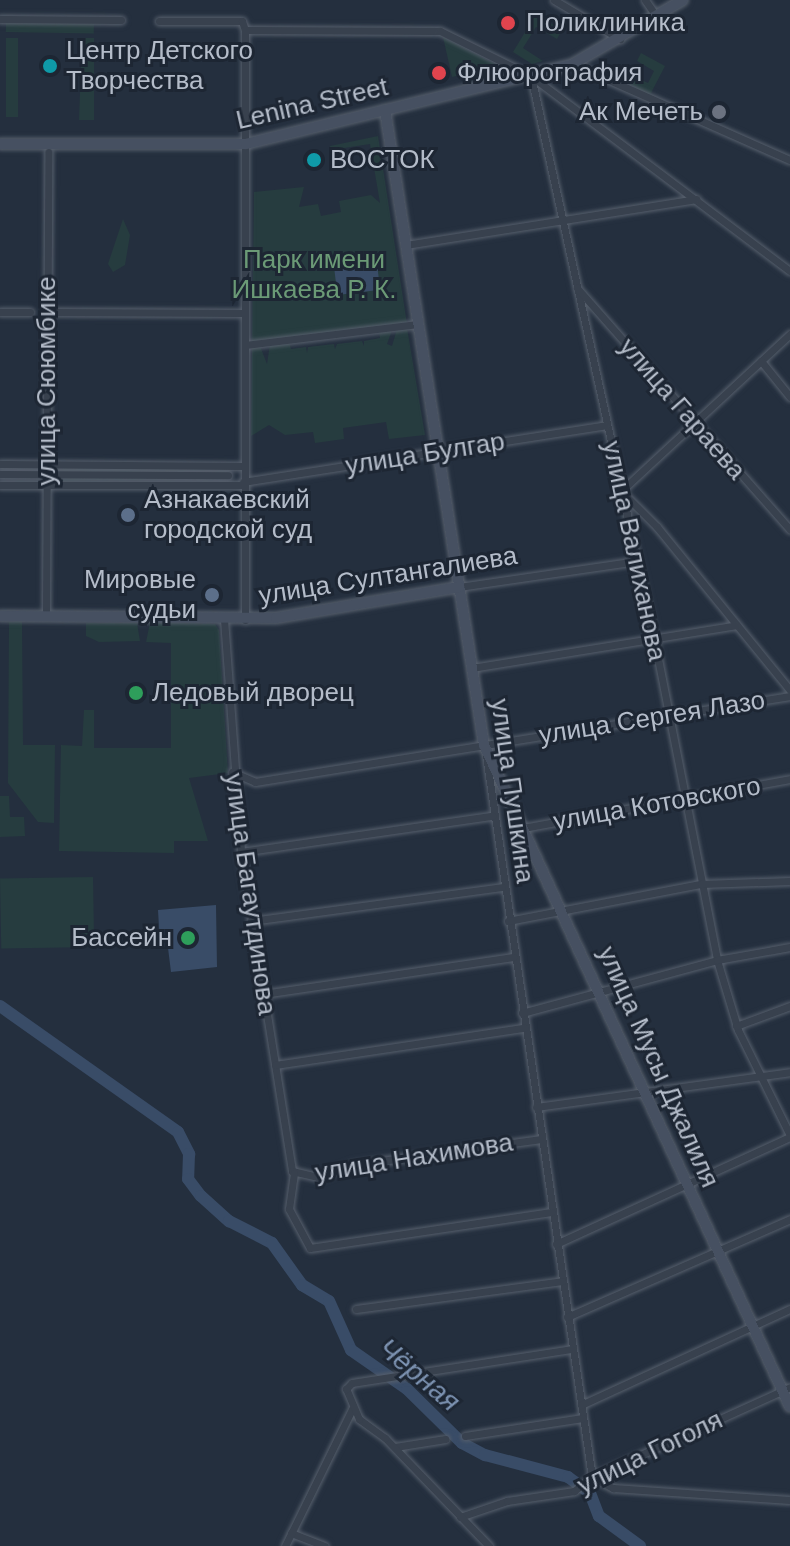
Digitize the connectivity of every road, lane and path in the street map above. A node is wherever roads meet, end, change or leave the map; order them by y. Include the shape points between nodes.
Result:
1 (554, 0) edge
2 (645, 0) edge
3 (683, 0) edge
4 (657, 17) junction
5 (0, 19) edge
6 (121, 20) dead end
7 (159, 21) dead end
8 (245, 30) junction
9 (622, 40) junction
10 (573, 64) junction
11 (531, 76) junction
12 (385, 110) junction
13 (0, 144) edge
14 (246, 144) junction
15 (48, 152) dead end
16 (790, 159) edge
17 (696, 199) junction
18 (560, 220) junction
19 (406, 245) junction
20 (790, 271) edge
21 (575, 286) junction
22 (0, 312) edge
23 (30, 312) dead end
24 (48, 312) junction
25 (245, 313) junction
26 (418, 324) junction
27 (790, 334) edge
28 (245, 345) junction
29 (761, 361) junction
30 (790, 397) edge
31 (693, 423) junction
32 (606, 425) junction
33 (438, 452) junction
34 (0, 464) edge
35 (29, 464) junction
36 (47, 464) junction
37 (65, 464) junction
38 (243, 466) junction
39 (0, 474) edge
40 (43, 474) junction
41 (57, 474) junction
42 (228, 475) dead end
43 (243, 484) junction
44 (0, 485) edge
45 (29, 485) junction
46 (46, 485) junction
47 (65, 485) junction
48 (621, 491) junction
49 (790, 530) edge
50 (637, 561) junction
51 (459, 587) junction
52 (46, 610) dead end
53 (0, 616) edge
54 (224, 619) junction
55 (245, 620) junction
56 (737, 625) junction
57 (654, 638) junction
58 (472, 668) junction
59 (790, 693) edge
60 (669, 718) junction
61 (484, 745) junction
62 (232, 772) junction
63 (790, 779) edge
64 (685, 801) junction
65 (492, 816) junction
66 (523, 828) junction
67 (241, 852) junction
68 (790, 881) edge
69 (701, 884) junction
70 (502, 887) junction
71 (562, 910) junction
72 (251, 921) junction
73 (508, 921) junction
74 (790, 947) edge
75 (513, 957) junction
76 (717, 960) junction
77 (600, 992) junction
78 (263, 994) junction
79 (790, 1006) edge
80 (522, 1013) junction
81 (736, 1026) junction
82 (524, 1028) junction
83 (275, 1065) junction
84 (790, 1072) edge
85 (757, 1074) junction
86 (644, 1090) junction
87 (536, 1107) junction
88 (790, 1136) edge
89 (541, 1139) junction
90 (293, 1170) junction
91 (686, 1183) junction
92 (551, 1212) junction
93 (790, 1219) edge
94 (556, 1244) junction
95 (719, 1254) junction
96 (562, 1281) junction
97 (356, 1309) dead end
98 (790, 1309) edge
99 (567, 1317) junction
100 (754, 1328) junction
101 (572, 1349) junction
102 (786, 1388) edge
103 (581, 1405) junction
104 (790, 1407) edge
105 (352, 1409) junction
106 (583, 1418) junction
107 (465, 1436) dead end
108 (445, 1439) dead end
109 (395, 1447) junction
110 (592, 1477) junction
111 (790, 1500) edge
112 (460, 1517) junction
113 (291, 1533) junction
114 (285, 1546) edge
115 (325, 1546) edge
116 (489, 1546) edge

1 - 9 street
2 - 4 street
3 - 4 main road, Lenina Street
4 - 9 main road, Lenina Street
5 - 6 street
7 - 8 street via 242,21
8 - 11 street via 433,29
8 - 14 street
9 - 10 main road, Lenina Street
10 - 11 main road, Lenina Street
10 - 16 street
11 - 12 main road, Lenina Street
11 - 17 street
11 - 18 street, улица Валиханова
12 - 14 main road, Lenina Street
12 - 19 main road, улица Пушкина
13 - 14 main road, Lenina Street
14 - 25 street
15 - 24 street, улица Сююмбике
17 - 18 street
17 - 20 street
18 - 19 street
18 - 21 street, улица Валиханова
19 - 26 main road, улица Пушкина
21 - 31 street, улица Гараева
21 - 32 street, улица Валиханова
22 - 23 street
24 - 25 street
24 - 36 street, улица Сююмбике
25 - 28 street
26 - 28 street
26 - 33 main road, улица Пушкина
27 - 29 street
28 - 38 street
29 - 30 street
29 - 31 street
31 - 48 street
31 - 49 street, улица Гараева
32 - 33 street, улица Булгар
32 - 48 street, улица Валиханова
33 - 43 street, улица Булгар
33 - 51 main road, улица Пушкина
34 - 35 street
35 - 36 street
35 - 40 street
36 - 37 street
36 - 40 street, улица Сююмбике
37 - 38 street
37 - 41 street
38 - 43 street
39 - 40 street
40 - 41 street
40 - 45 street
40 - 46 street, улица Сююмбике
41 - 42 street
41 - 47 street
43 - 47 street, улица Булгар
43 - 55 street
44 - 45 street, улица Булгар
45 - 46 street, улица Булгар
46 - 47 street, улица Булгар
46 - 52 street, улица Сююмбике
48 - 50 street, улица Валиханова
48 - 56 street
50 - 51 street, улица Султангалиева
50 - 57 street, улица Валиханова
51 - 55 main road, улица Султангалиева
51 - 58 main road, улица Пушкина
53 - 54 main road, улица Султангалиева
54 - 55 main road, улица Султангалиева
54 - 62 street, улица Багаутдинова
56 - 57 street
56 - 59 street
57 - 58 street
57 - 60 street, улица Валиханова
58 - 61 main road, улица Пушкина
59 - 60 street, улица Сергея Лазо
60 - 61 street, улица Сергея Лазо
60 - 64 street, улица Валиханова
61 - 62 street, улица Сергея Лазо via 255,782
61 - 65 street, улица Пушкина
61 - 66 main road, улица Мусы Джалиля
62 - 67 street, улица Багаутдинова
63 - 64 street, улица Котовского
64 - 66 street, улица Котовского
64 - 69 street, улица Валиханова
65 - 67 street
65 - 70 street, улица Пушкина
66 - 71 main road, улица Мусы Джалиля
67 - 72 street, улица Багаутдинова
68 - 69 street
69 - 71 street
69 - 76 street, улица Валиханова
70 - 72 street
70 - 73 street, улица Пушкина
71 - 73 street
71 - 77 main road, улица Мусы Джалиля
72 - 78 street, улица Багаутдинова
73 - 75 street, улица Пушкина
74 - 76 street
75 - 78 street
75 - 80 street, улица Пушкина
76 - 77 street
76 - 81 street, улица Валиханова
77 - 80 street
77 - 86 main road, улица Мусы Джалиля
78 - 83 street, улица Багаутдинова
79 - 81 street
80 - 82 street, улица Пушкина
81 - 85 street, улица Валиханова
82 - 83 street
82 - 87 street, улица Пушкина
83 - 90 street, улица Багаутдинова
84 - 85 street
85 - 86 street
85 - 88 street, улица Валиханова
86 - 87 street
86 - 91 main road, улица Мусы Джалиля
87 - 89 street, улица Пушкина
88 - 91 street
89 - 90 street, улица Нахимова via 352,1165 318,1177
89 - 92 street, улица Пушкина
90 - 92 street, улица Багаутдинова via 289,1209 310,1248
91 - 94 street
91 - 95 main road, улица Мусы Джалиля
92 - 94 street, улица Пушкина
93 - 95 street
94 - 96 street, улица Пушкина
95 - 99 street
95 - 100 main road, улица Мусы Джалиля
96 - 97 street
96 - 99 street, улица Пушкина
98 - 100 street
99 - 101 street, улица Пушкина
100 - 102 main road, улица Мусы Джалиля
100 - 103 street
101 - 103 street, улица Пушкина
101 - 105 street via 365,1381 346,1389
102 - 104 main road, улица Мусы Джалиля
102 - 110 street, улица Гоголя
103 - 106 street, улица Пушкина
105 - 109 street
105 - 113 street
106 - 107 street
106 - 110 street, улица Пушкина
108 - 109 street
109 - 112 street
110 - 111 street via 613,1488
110 - 112 street, улица Гоголя via 574,1491 507,1501
112 - 116 street
113 - 114 street
113 - 115 street

